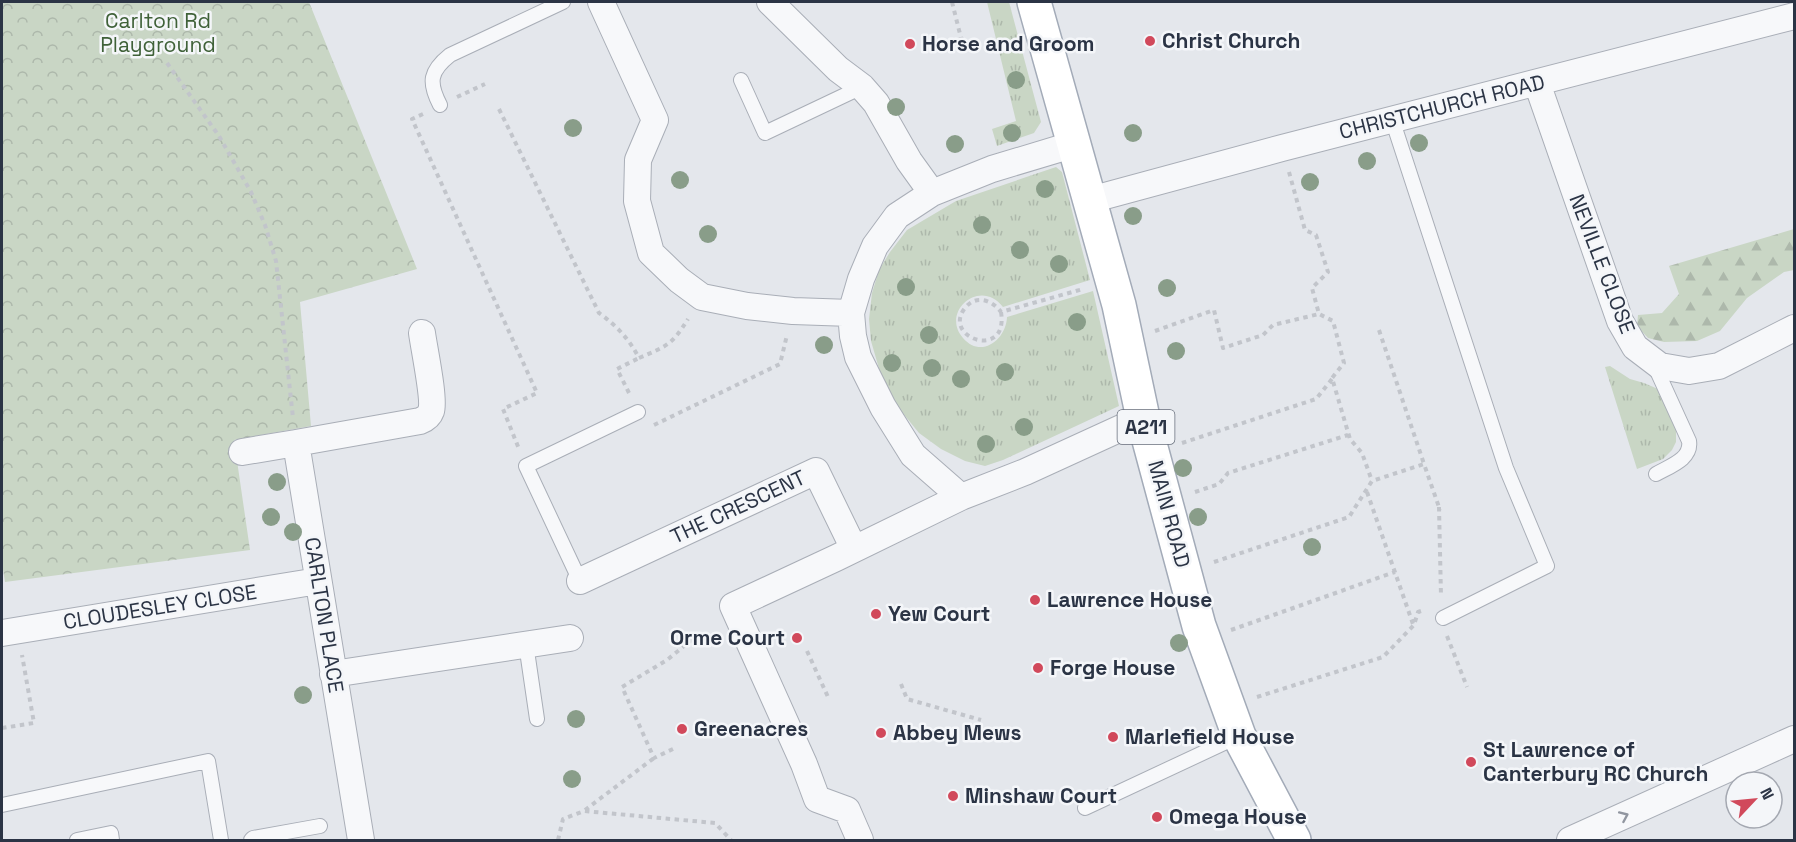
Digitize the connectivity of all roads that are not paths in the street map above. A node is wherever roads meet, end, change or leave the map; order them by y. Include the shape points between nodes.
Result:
1 (563, 2) edge
2 (601, 2) edge
3 (770, 2) edge
4 (1034, 2) edge
5 (1794, 16) edge
6 (741, 80) dead end
7 (1537, 83) junction
8 (862, 87) junction
9 (440, 105) road end
10 (1392, 119) junction
11 (1075, 144) junction
12 (932, 193) junction
13 (1090, 200) junction
14 (851, 313) junction
15 (1794, 328) edge
16 (422, 333) dead end
17 (1660, 366) junction
18 (638, 412) road end
19 (1143, 418) junction
20 (296, 443) junction
21 (242, 452) dead end
22 (1656, 474) dead end
23 (961, 497) junction
24 (854, 549) junction
25 (318, 581) junction
26 (580, 581) joint
27 (1443, 618) road end
28 (10, 632) edge
29 (570, 638) dead end
30 (526, 644) junction
31 (333, 674) junction
32 (537, 719) dead end
33 (1233, 721) junction
34 (1794, 739) edge
35 (2, 805) edge
36 (1085, 808) dead end
37 (320, 826) dead end
38 (78, 840) edge
39 (112, 840) edge
40 (221, 840) edge
41 (251, 840) edge
42 (361, 840) edge
43 (860, 840) edge
44 (1294, 840) edge
45 (1570, 840) edge

1 - 9 lane via 450,55 437,65 432,78
2 - 14 street via 655,120 638,160 637,191 651,253 702,297 793,311
3 - 8 street via 838,69
4 - 11 main road, MAIN ROAD / A211
5 - 7 street, CHRISTCHURCH ROAD
6 - 8 lane via 765,133
7 - 10 street, CHRISTCHURCH ROAD
7 - 17 street, NEVILLE CLOSE via 1620,321 1635,347
8 - 12 street
10 - 13 street, CHRISTCHURCH ROAD
10 - 27 lane via 1502,458 1547,566
11 - 12 street via 992,169
11 - 13 main road, MAIN ROAD / A211
12 - 14 street via 897,216 875,246
13 - 19 main road, MAIN ROAD / A211 via 1119,305
14 - 23 street via 858,357 883,407 913,455
15 - 17 street, NEVILLE CLOSE via 1719,366 1689,371
16 - 20 street via 431,398 428,417
17 - 22 lane via 1658,374 1690,449 1686,456
18 - 26 lane via 526,466
19 - 23 street
19 - 33 main road, MAIN ROAD / A211 via 1198,626
20 - 21 street
20 - 25 street, CARLTON PLACE
23 - 24 street
24 - 26 street, THE CRESCENT via 816,471
24 - 43 street via 733,606 817,799 847,810
25 - 28 street, CLOUDESLEY CLOSE
25 - 31 street, CARLTON PLACE
29 - 30 street
30 - 31 street
30 - 32 lane
31 - 42 street, CARLTON PLACE
33 - 36 lane
33 - 44 main road, MAIN ROAD / A211
45 -> 34 street
35 - 40 lane via 208,761
37 - 41 lane
38 - 39 lane via 111,833

